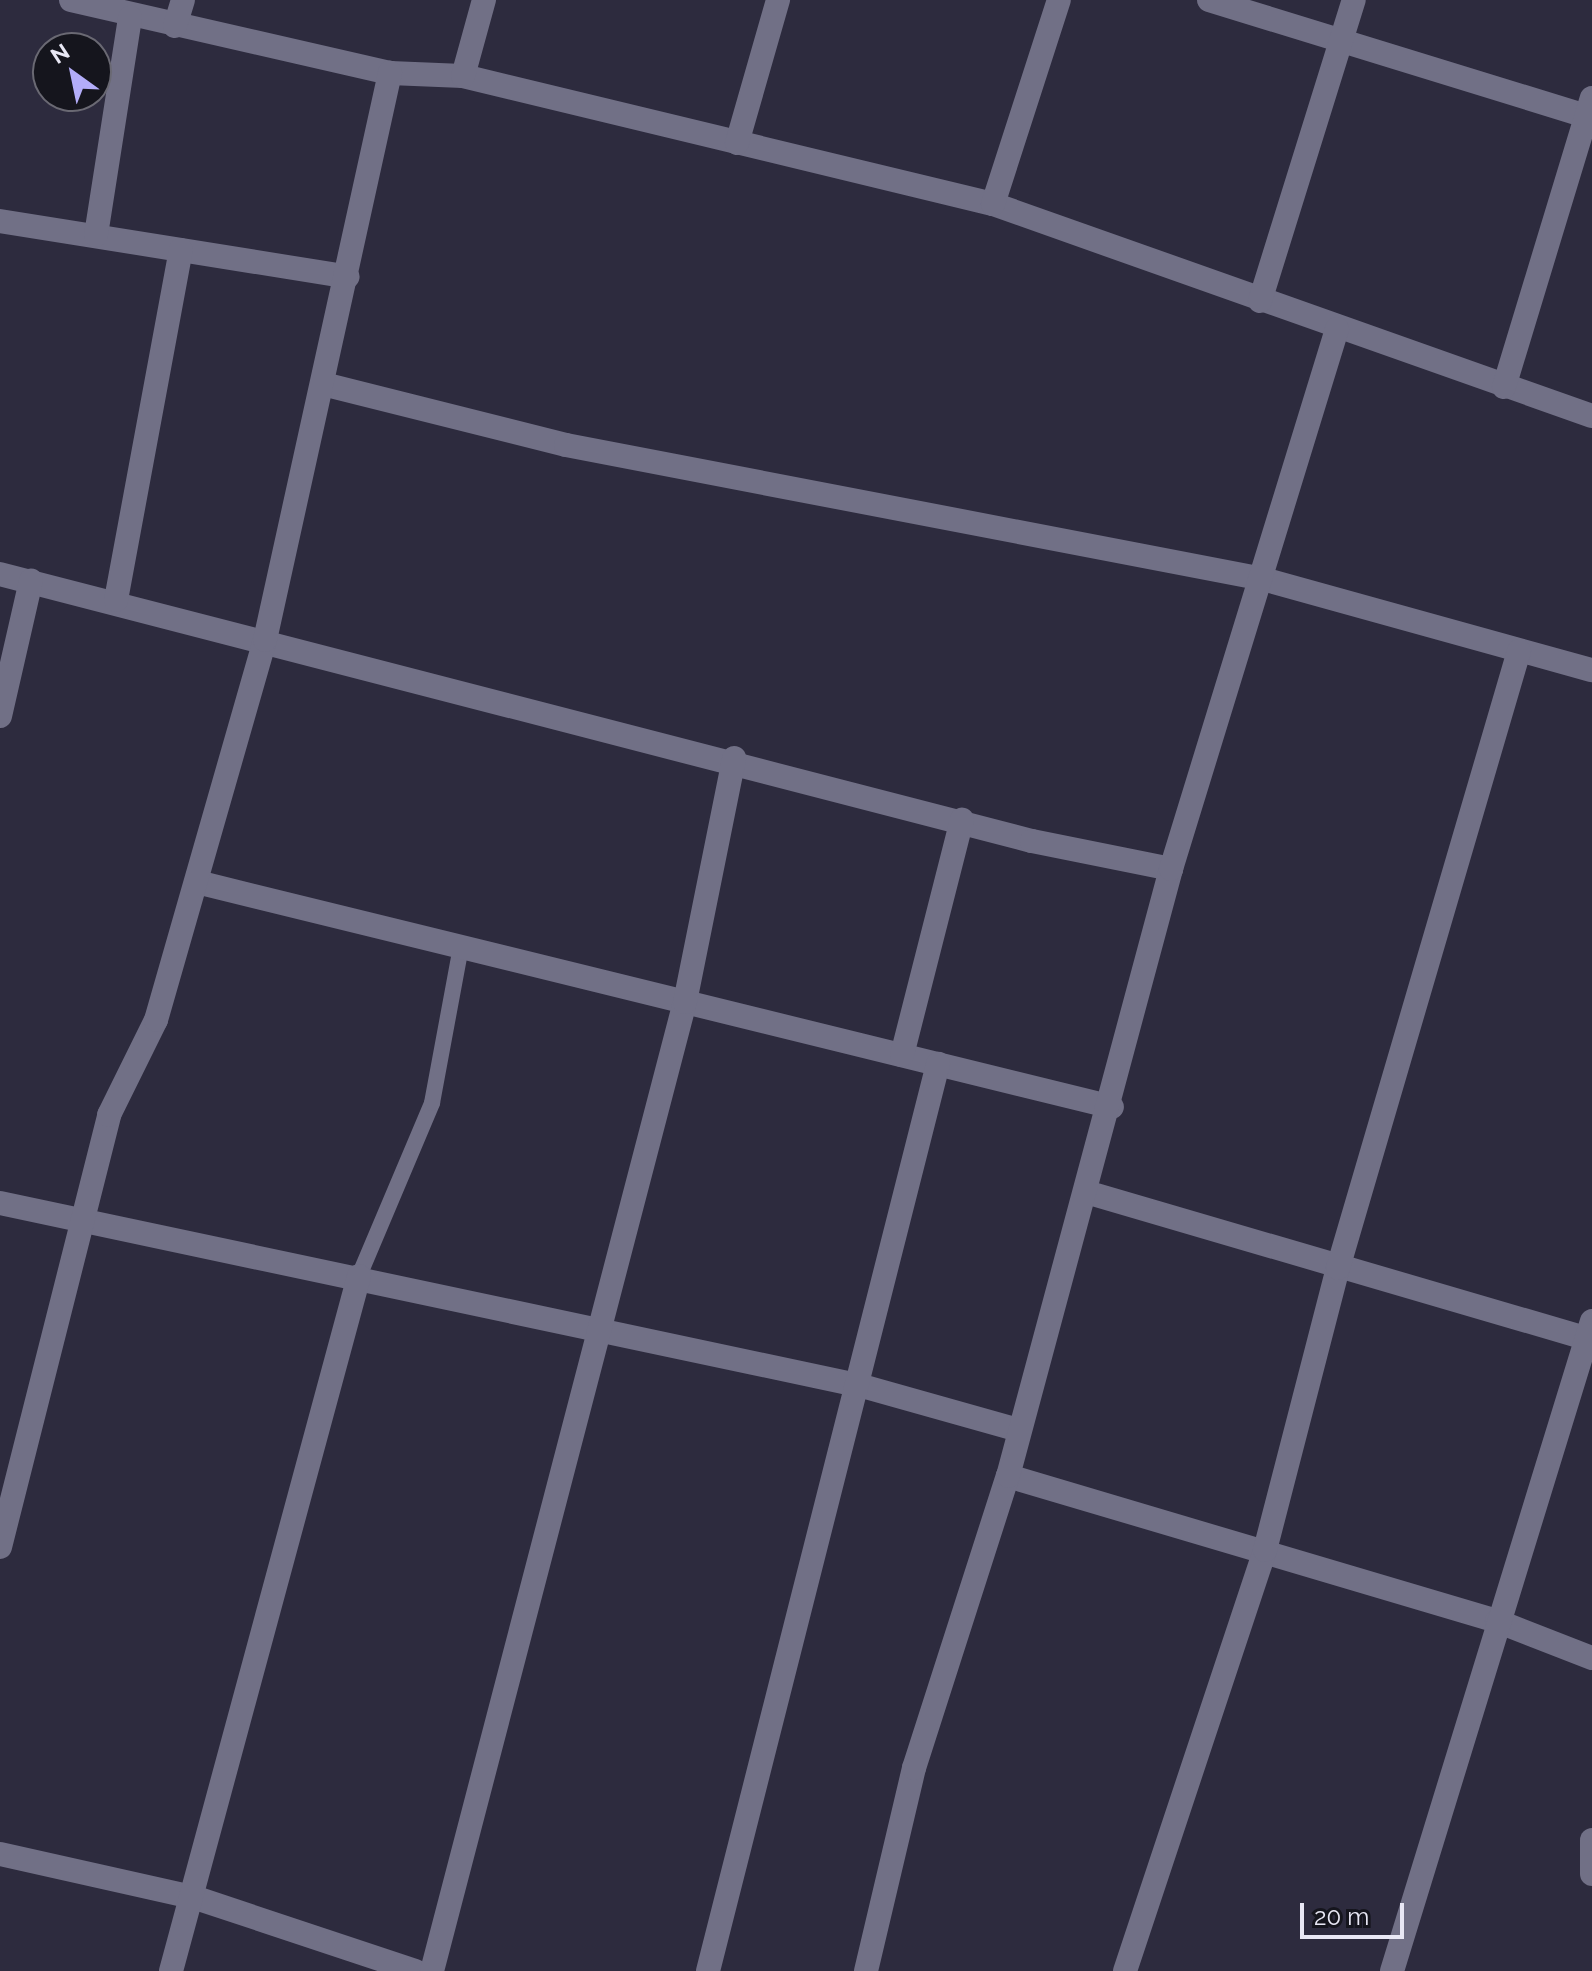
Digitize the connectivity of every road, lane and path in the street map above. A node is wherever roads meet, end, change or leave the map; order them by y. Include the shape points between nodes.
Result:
1 (71, 0) edge
2 (183, 0) edge
3 (484, 0) edge
4 (778, 0) edge
5 (1059, 0) edge
6 (1209, 0) edge
7 (1354, 0) edge
8 (130, 18) junction
9 (175, 26) junction
10 (1341, 46) junction
11 (390, 73) junction
12 (463, 76) junction
13 (1590, 111) edge
14 (737, 143) junction
15 (993, 204) junction
16 (0, 221) edge
17 (96, 235) junction
18 (181, 250) junction
19 (348, 277) junction
20 (1260, 301) junction
21 (1337, 329) junction
22 (327, 385) junction
23 (1504, 387) junction
24 (1592, 416) edge
25 (0, 574) edge
26 (1263, 579) junction
27 (31, 581) junction
28 (116, 600) junction
29 (265, 640) junction
30 (1519, 651) junction
31 (1592, 670) edge
32 (0, 716) edge
33 (734, 758) junction
34 (962, 820) junction
35 (1171, 869) junction
36 (201, 883) junction
37 (461, 946) junction
38 (685, 1002) junction
39 (902, 1055) junction
40 (938, 1064) junction
41 (1112, 1107) junction
42 (1086, 1192) junction
43 (0, 1203) edge
44 (79, 1219) junction
45 (1338, 1268) junction
46 (359, 1276) junction
47 (1590, 1333) edge
48 (594, 1334) junction
49 (862, 1386) junction
50 (1015, 1429) junction
51 (1008, 1476) junction
52 (0, 1547) edge
53 (1265, 1550) junction
54 (1497, 1621) junction
55 (1592, 1658) edge
56 (1592, 1840) edge
57 (0, 1854) edge
58 (1592, 1874) edge
59 (193, 1897) junction
60 (171, 1971) edge
61 (415, 1971) edge
62 (432, 1971) edge
63 (708, 1971) edge
64 (866, 1971) edge
65 (1125, 1971) edge
66 (1392, 1971) edge

1 - 8 street
2 - 9 street
3 - 12 street
4 - 14 street
5 - 15 street
6 - 10 street
7 - 10 street
8 - 9 street
8 - 17 street
9 - 11 street
10 - 13 street
10 - 20 street
11 - 12 street
11 - 19 street
12 - 14 street
13 - 23 street
14 - 15 street
15 - 20 street
16 - 17 street
17 - 18 street
18 - 19 street
18 - 28 street
19 - 22 street
20 - 21 street
21 - 23 street
21 - 26 street
22 - 26 street via 566,445
22 - 29 street
23 - 24 street
25 - 27 street
26 - 30 street
26 - 35 street
27 - 28 street
27 - 32 street
28 - 29 street
29 - 33 street
29 - 36 street
30 - 31 street
30 - 45 street
33 - 34 street
33 - 38 street
34 - 35 street
34 - 39 street
35 - 41 street
36 - 37 street
36 - 44 street via 156,1020 109,1115
37 - 38 street
37 - 46 lane via 432,1103
38 - 39 street
38 - 48 street
39 - 40 street
40 - 41 street
40 - 49 street
41 - 42 street
42 - 45 street
42 - 50 street
43 - 44 street
44 - 46 street
44 - 52 street
45 - 47 street
45 - 53 street
46 - 48 street
46 - 59 street
47 - 54 street
48 - 49 street
48 - 62 street
49 - 50 street
49 - 63 street
50 - 51 street
51 - 53 street
51 - 64 street via 914,1768
53 - 54 street
53 - 65 street
54 - 55 street
54 - 66 street
56 - 58 street
57 - 59 street
59 - 60 street
59 - 61 street

